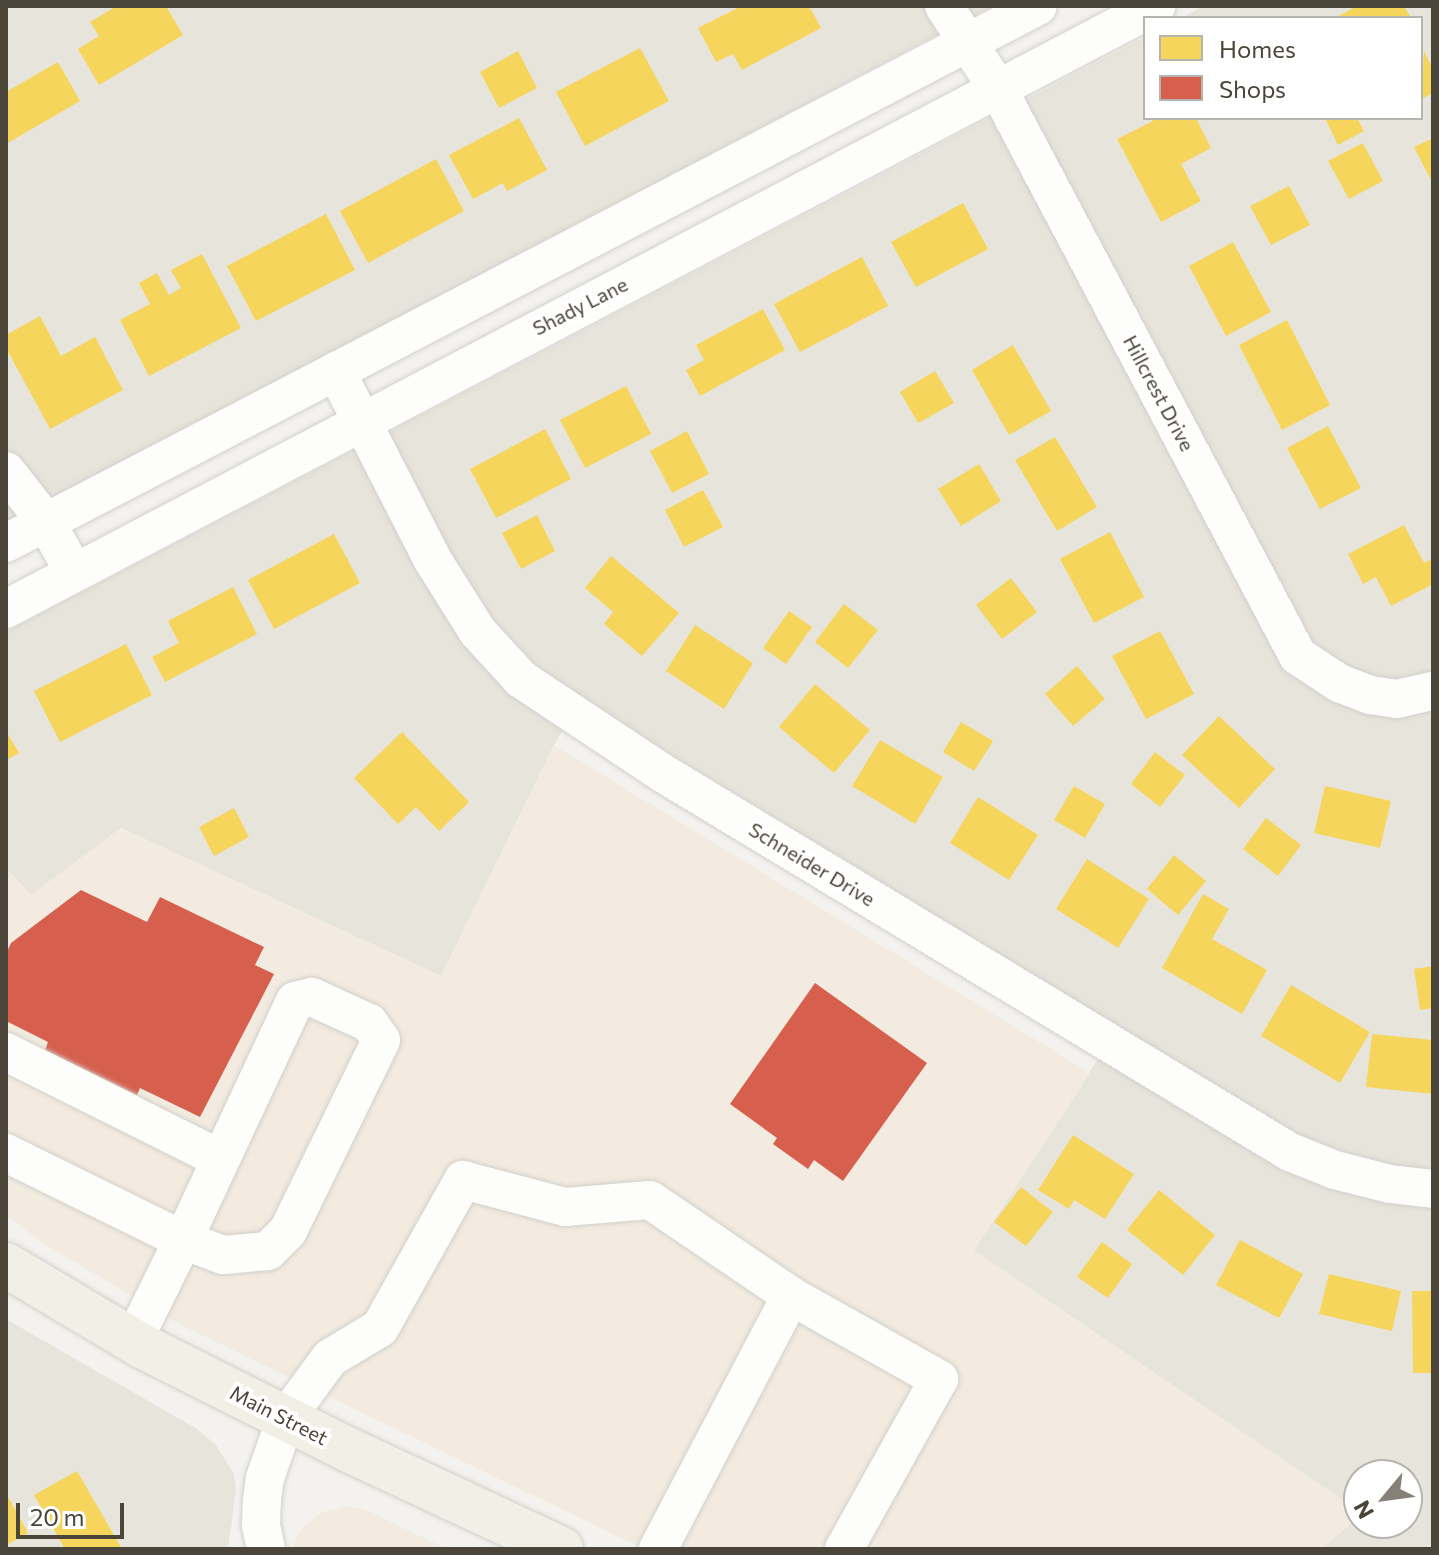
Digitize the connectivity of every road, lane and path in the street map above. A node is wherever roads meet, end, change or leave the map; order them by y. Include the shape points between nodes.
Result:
1 (944, 6) edge
2 (1038, 6) edge
3 (1156, 6) edge
4 (967, 43) junction
5 (998, 89) junction
6 (336, 371) junction
7 (362, 422) junction
8 (6, 471) edge
9 (46, 522) junction
10 (6, 543) edge
11 (74, 572) junction
12 (6, 609) edge
13 (1433, 691) edge
14 (6, 1052) edge
15 (6, 1153) edge
16 (219, 1158) junction
17 (1433, 1189) edge
18 (183, 1240) junction
19 (6, 1265) edge
20 (791, 1296) junction
21 (133, 1341) junction
22 (286, 1418) junction
23 (266, 1549) edge
24 (561, 1549) edge
25 (658, 1549) edge
26 (844, 1549) edge

1 - 4 street, Hillcrest Drive
2 - 4 street
3 - 5 street, Shady Lane
4 - 5 street, Hillcrest Drive
4 - 6 street
5 - 7 street, Shady Lane
5 - 13 street, Hillcrest Drive via 1298,656 1339,683 1371,695 1397,699
6 - 7 street, Schneider Drive
6 - 9 street
7 - 11 street, Shady Lane
7 - 17 street, Schneider Drive via 432,559 478,632 521,679 664,774 1267,1139 1335,1170
8 - 9 street
9 - 10 street
9 - 11 street
11 - 12 street, Shady Lane
14 - 16 street
15 - 18 street
16 - 18 street
16 - 18 street via 295,1001 312,997 369,1023 381,1040 288,1231 268,1251 223,1255
18 - 21 street
19 - 21 main road, Main Street
20 - 22 street via 650,1200 565,1207 463,1180 380,1328 330,1358
20 - 25 street
20 - 26 street via 939,1379
21 - 22 main road, Main Street
22 - 23 street via 265,1478 261,1525
22 - 24 main road, Main Street

